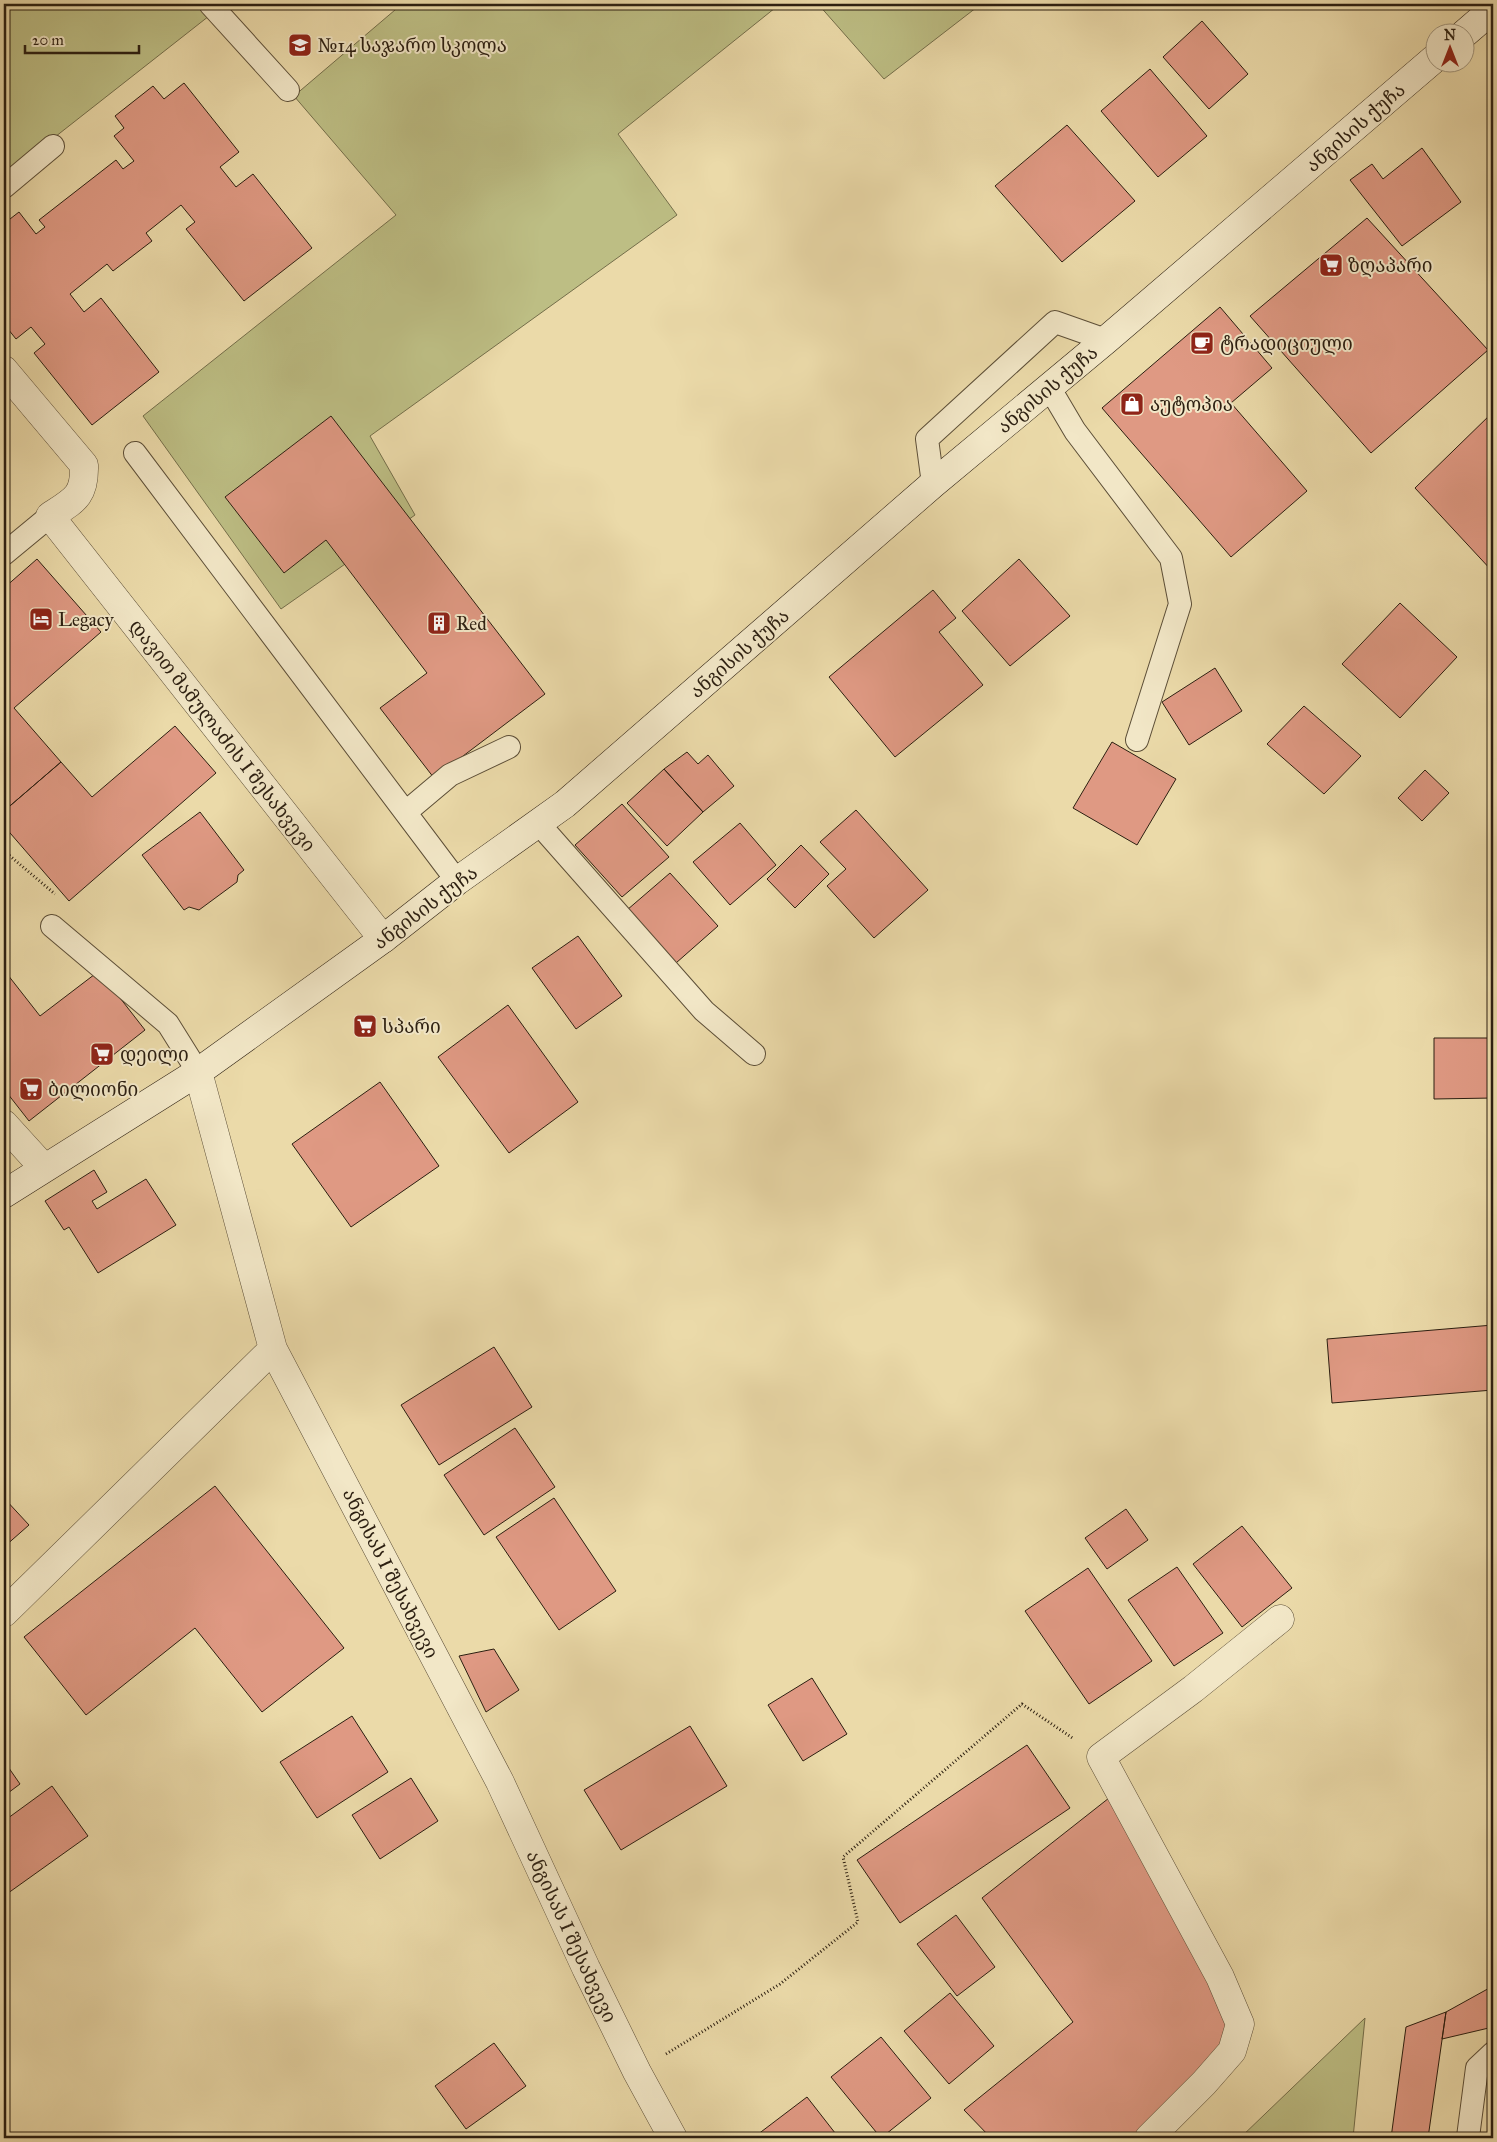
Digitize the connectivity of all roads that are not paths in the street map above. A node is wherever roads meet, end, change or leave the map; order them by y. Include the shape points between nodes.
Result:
1 (210, 4) edge
2 (1493, 9) edge
3 (1474, 25) edge
4 (1424, 68) edge
5 (288, 90) dead end
6 (53, 146) dead end
7 (4, 187) edge
8 (1106, 340) junction
9 (4, 370) edge
10 (1049, 387) junction
11 (135, 453) dead end
12 (933, 484) junction
13 (50, 516) junction
14 (4, 554) edge
15 (1138, 740) dead end
16 (509, 747) dead end
17 (406, 812) junction
18 (539, 824) junction
19 (458, 881) junction
20 (52, 926) road end
21 (384, 939) junction
22 (754, 1054) dead end
23 (198, 1072) junction
24 (4, 1124) edge
25 (44, 1168) junction
26 (4, 1194) edge
27 (273, 1349) junction
28 (4, 1613) edge
29 (1280, 1619) dead end
30 (1493, 2053) edge
31 (1468, 2137) edge
32 (673, 2138) edge
33 (1149, 2138) edge

1 - 5 lane
2 - 3 street
4 - 8 street, ანგისის ქუჩა
6 - 7 lane
8 - 10 street, ანგისის ქუჩა
8 - 12 lane via 1055,322 927,439
9 - 13 street via 84,465 84,482 76,499
10 - 12 street, ანგისის ქუჩა
10 - 15 lane via 1075,431 1171,558 1180,604
11 - 17 lane
12 - 18 street, ანგისის ქუჩა
13 - 14 lane
13 - 21 street, დავით მამულაძის I შესახვევი
16 - 17 lane via 450,775
17 - 19 lane
18 - 19 street, ანგისის ქუჩა
18 - 22 lane via 704,1011
19 - 21 street, ანგისის ქუჩა
20 - 23 lane via 168,1024
21 - 23 street, ანგისის ქუჩა
23 - 25 street, ანგისის ქუჩა
23 - 27 street, ანგისას I შესახვევი
24 - 25 street
25 - 26 street, ანგისის ქუჩა
27 - 28 street
27 - 32 street, ანგისას I შესახვევი via 500,1782 637,2072
29 - 33 street via 1101,1757 1220,1977 1240,2024 1232,2051
30 - 31 lane via 1477,2068

